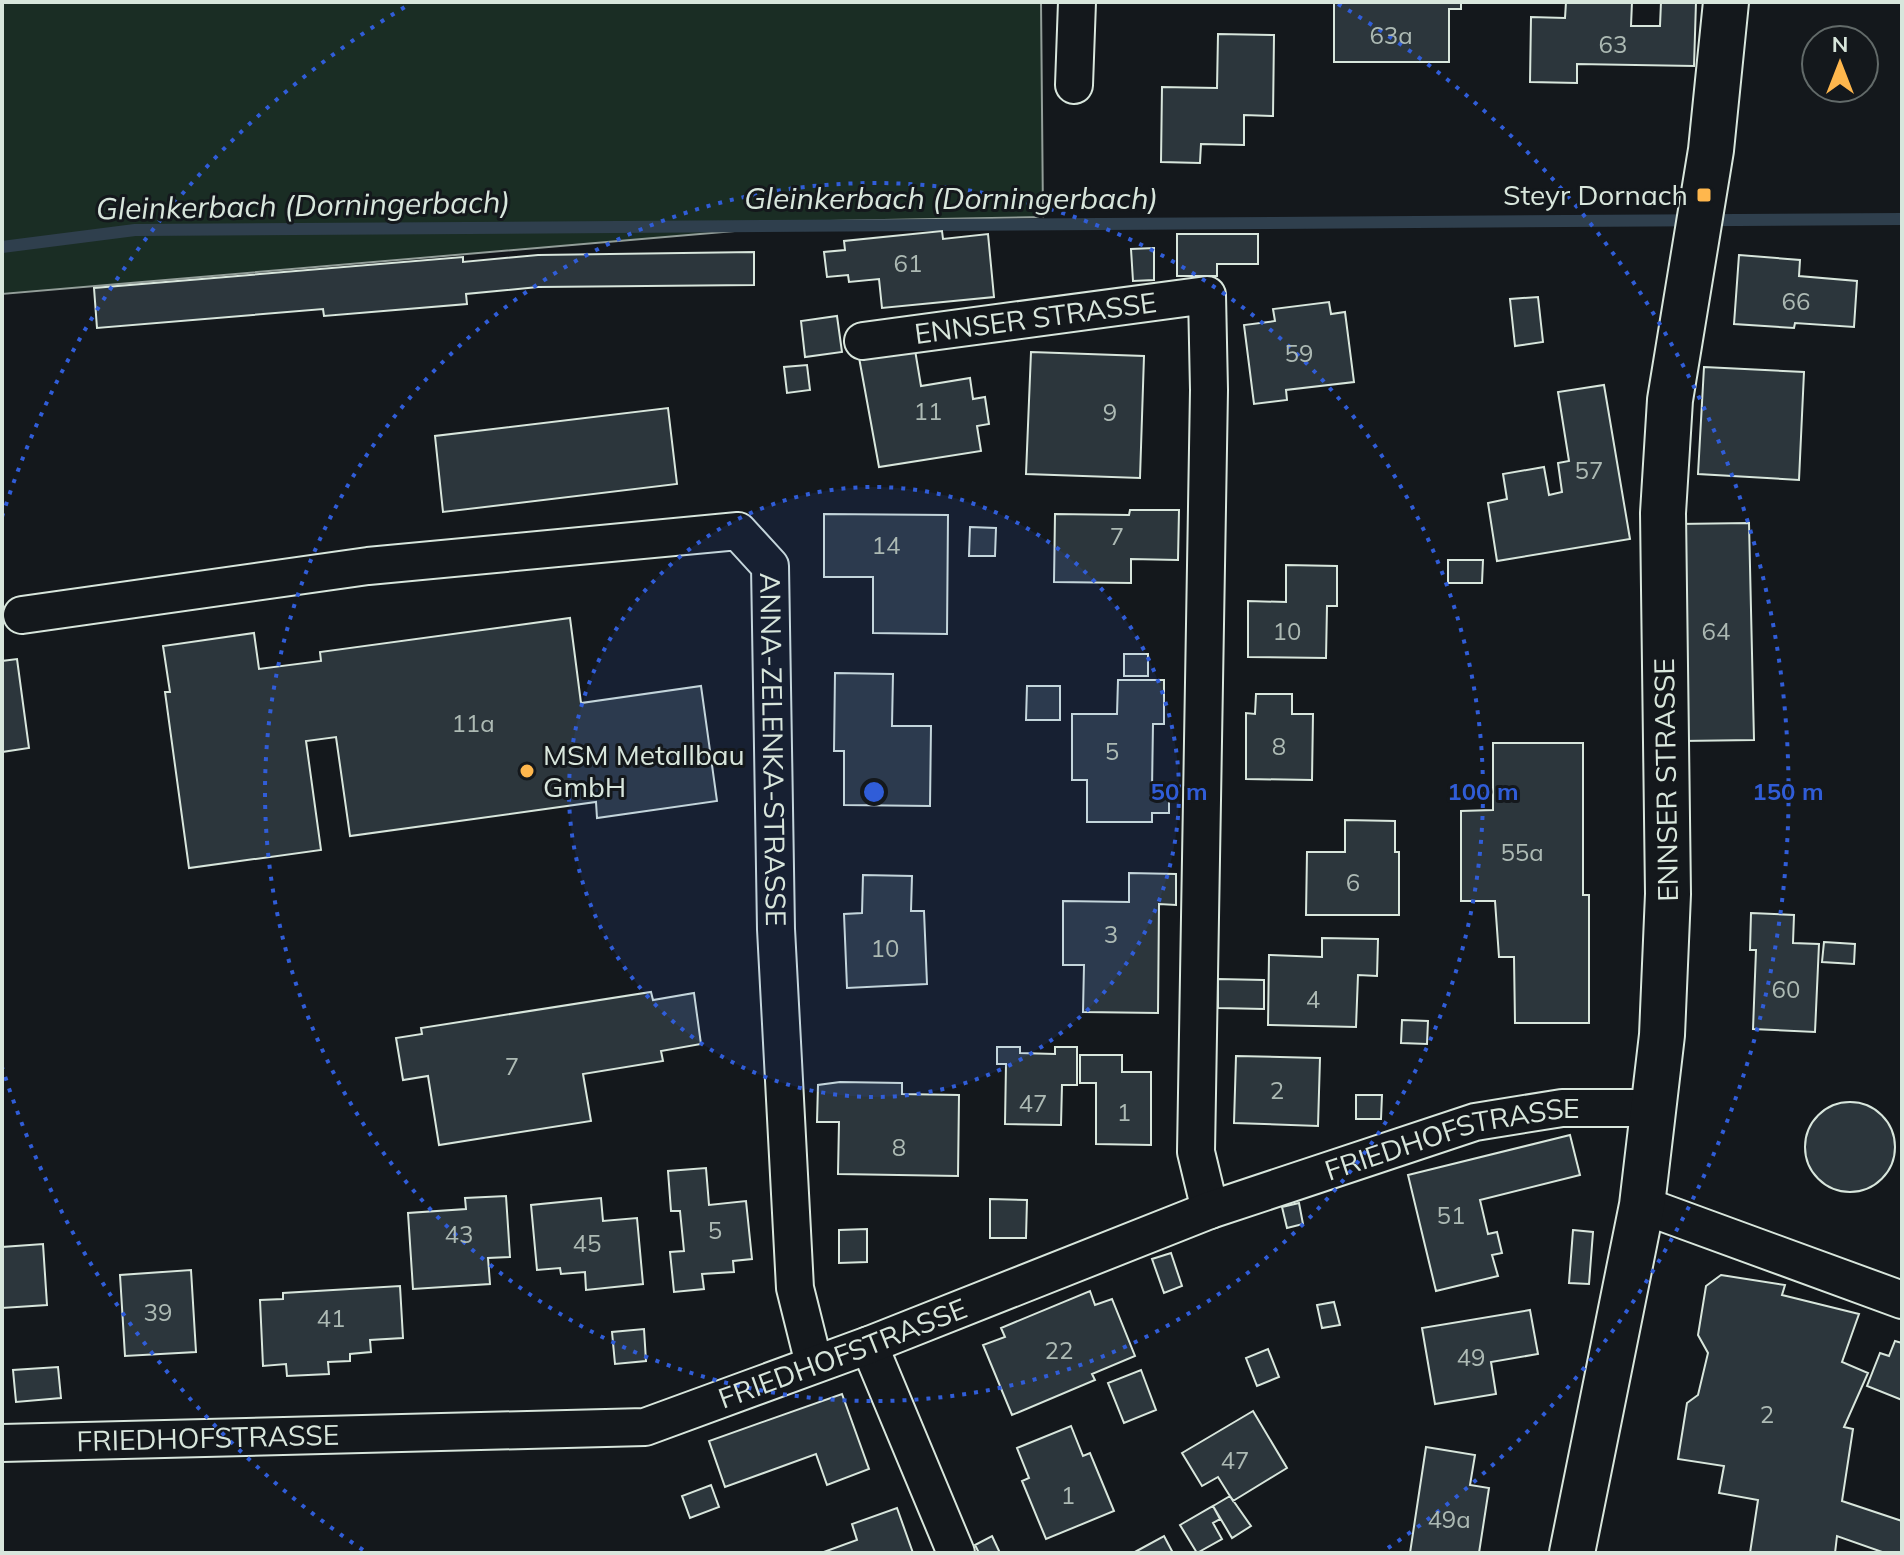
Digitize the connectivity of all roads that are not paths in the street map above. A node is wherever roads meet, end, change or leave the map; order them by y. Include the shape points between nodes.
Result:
1 (1077, 2) edge
2 (1726, 2) edge
3 (1074, 85) dead end
4 (863, 341) dead end
5 (22, 615) dead end
6 (1653, 1108) junction
7 (1642, 1205) junction
8 (1210, 1210) junction
9 (1902, 1300) edge
10 (869, 1345) junction
11 (814, 1364) junction
12 (2, 1443) edge
13 (956, 1553) edge
14 (1572, 1553) edge

1 - 3 street
2 - 6 street, ENNSER STRASSE via 1704,195 1670,400 1663,513 1668,894
4 - 8 street, ENNSER STRASSE via 1207,295 1196,1152
5 - 11 street, ANNA-ZELENKA-STRASSE via 368,566 738,531 770,566 776,929 795,1288
6 - 7 street, ENNSER STRASSE
6 - 8 street, FRIEDHOFSTRASSE via 1562,1108 1475,1122
7 - 9 street
7 - 14 street, ENNSER STRASSE
8 - 10 street, FRIEDHOFSTRASSE
10 - 11 street, FRIEDHOFSTRASSE
10 - 13 street
11 - 12 street, FRIEDHOFSTRASSE via 645,1427

